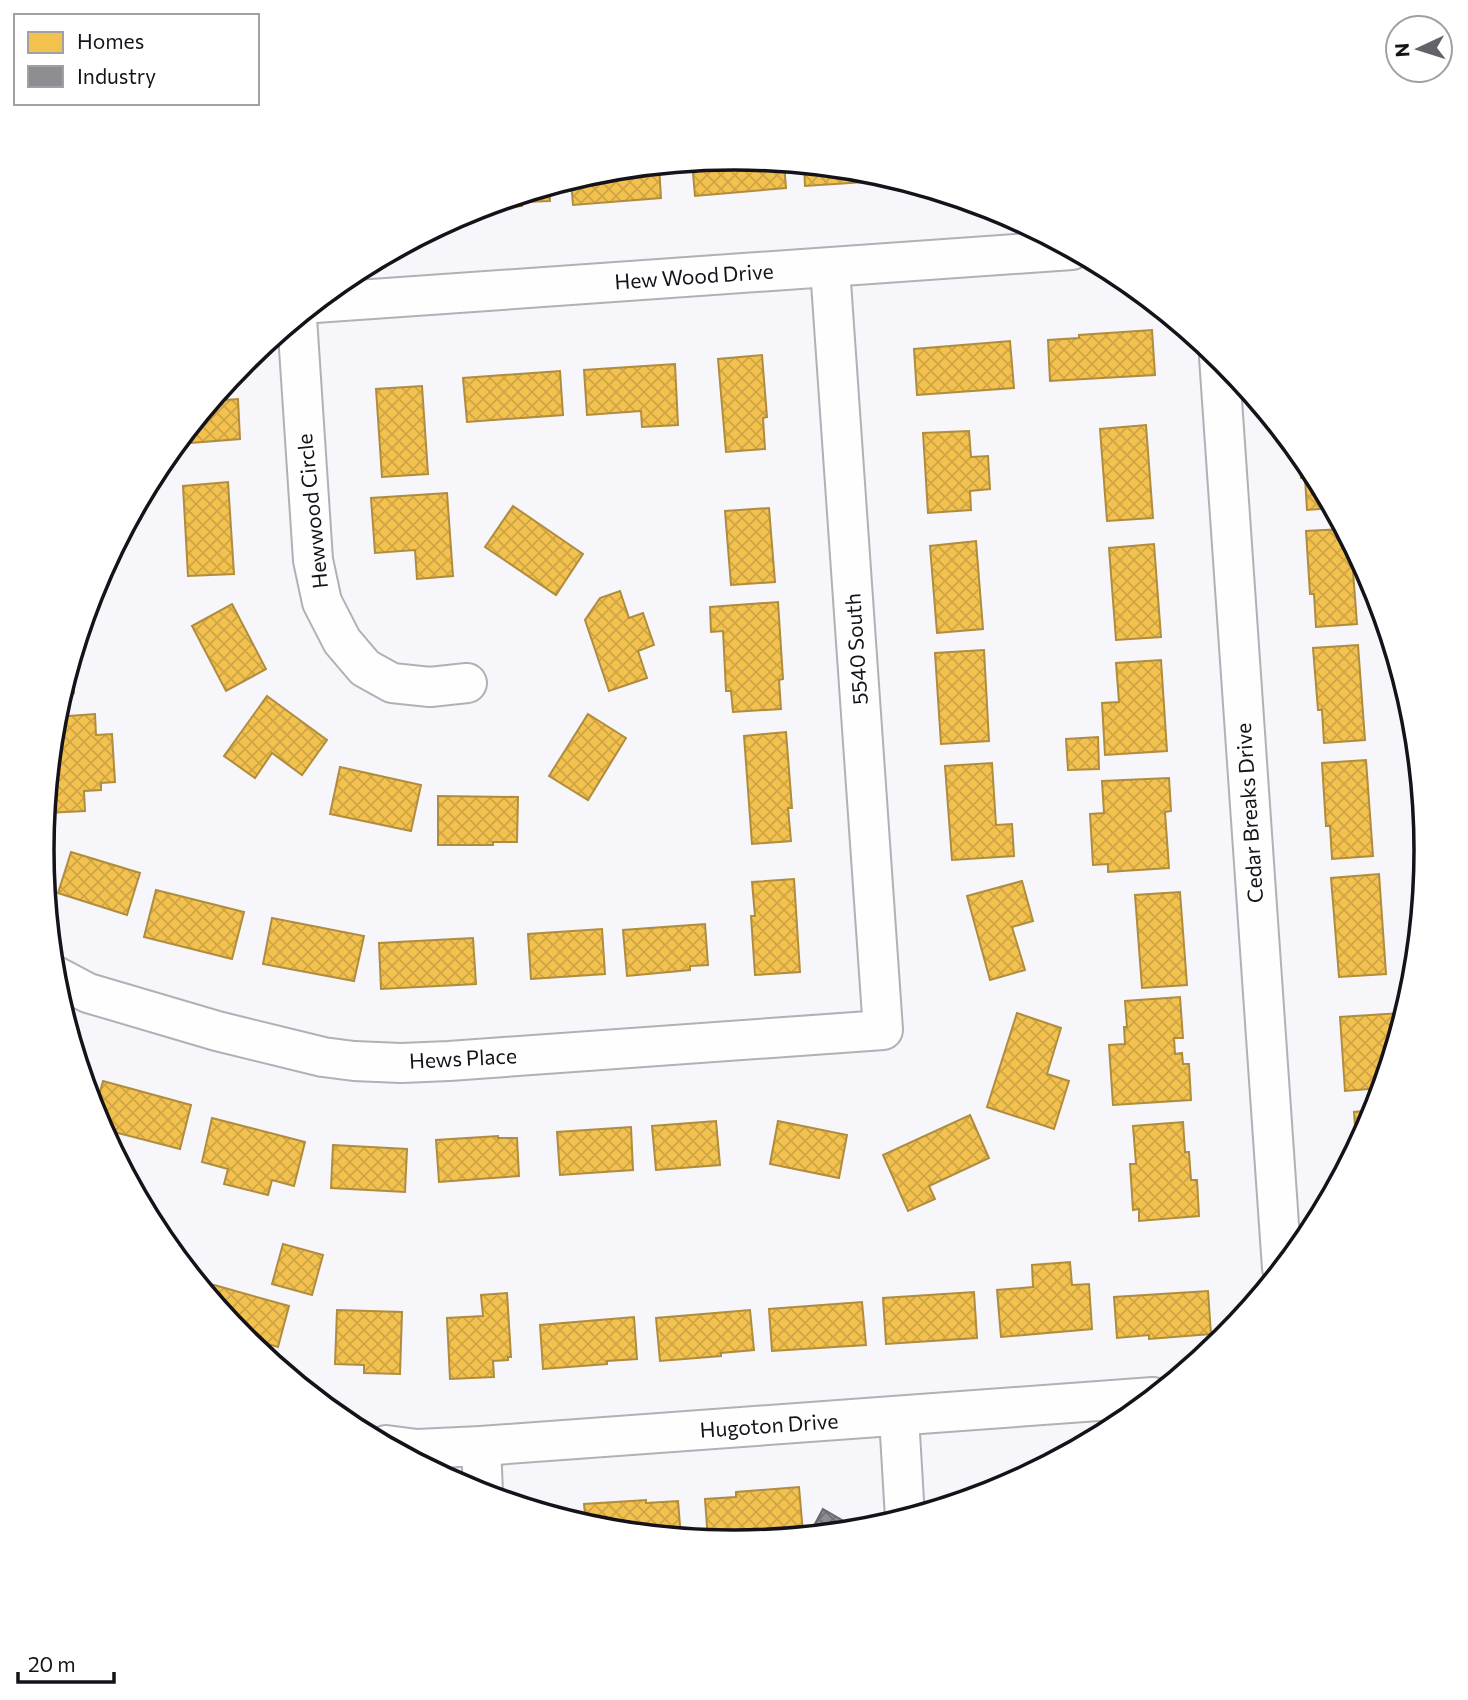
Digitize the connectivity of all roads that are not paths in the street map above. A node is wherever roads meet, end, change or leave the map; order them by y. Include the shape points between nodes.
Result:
1 (1056, 251) edge
2 (830, 268) junction
3 (333, 302) edge
4 (298, 329) edge
5 (1220, 375) edge
6 (467, 683) dead end
7 (67, 982) edge
8 (884, 1030) joint
9 (1281, 1253) edge
10 (1135, 1398) edge
11 (899, 1417) junction
12 (481, 1446) junction
13 (409, 1447) edge
14 (482, 1481) edge
15 (904, 1508) edge

1 - 2 street, Hew Wood Drive
2 - 3 street, Hew Wood Drive
2 - 8 street, 5540 South
4 - 6 street, Hewwood Circle via 313,560 322,602 342,641 365,668 392,683 430,687
5 - 9 street, Cedar Breaks Drive
7 - 8 street, Hews Place via 88,993 204,1028 354,1062 449,1061
10 - 11 street, Hugoton Drive
11 - 12 street, Hugoton Drive
11 - 15 street
12 - 13 street, Hugoton Drive
12 - 14 street

